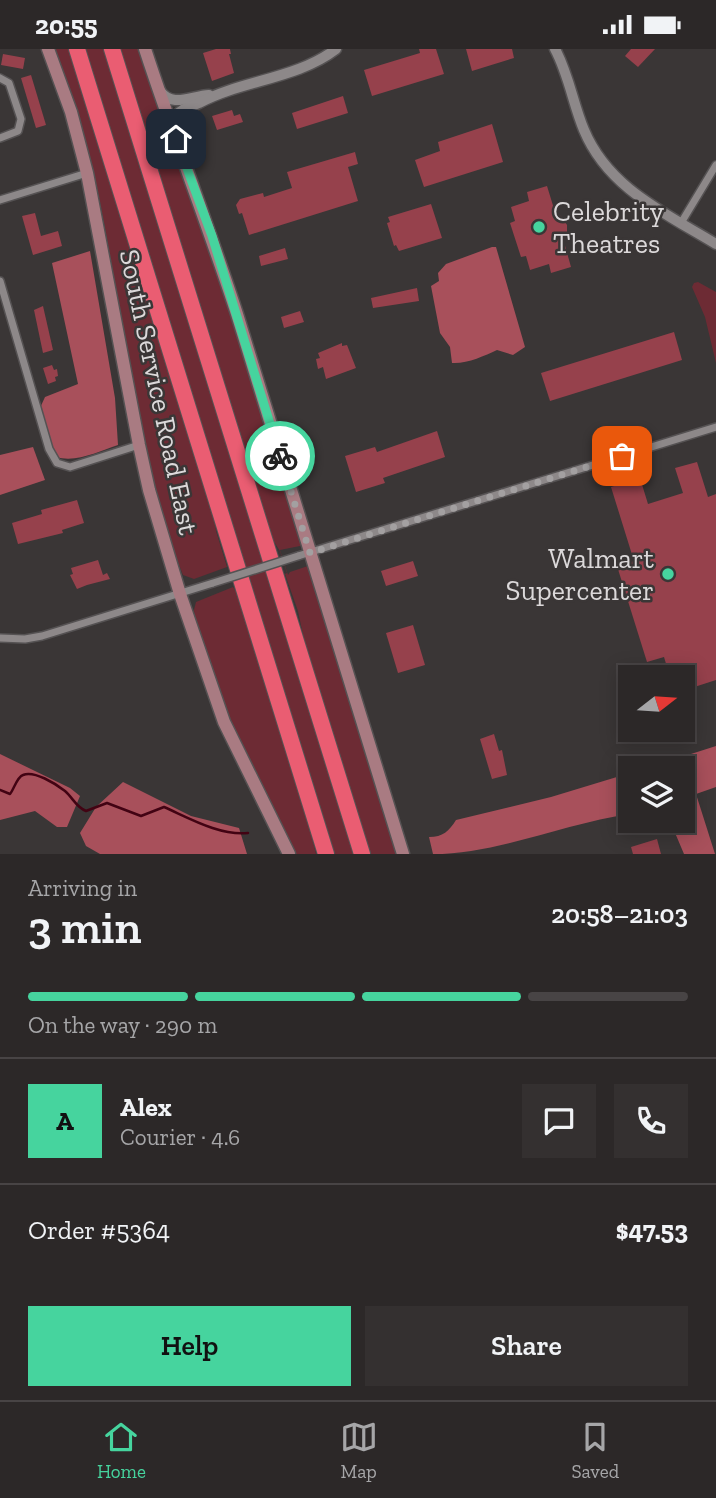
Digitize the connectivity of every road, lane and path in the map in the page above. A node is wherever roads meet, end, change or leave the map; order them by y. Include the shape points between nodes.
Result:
1 (48, 49) edge
2 (77, 49) edge
3 (112, 49) edge
4 (145, 49) edge
5 (337, 49) edge
6 (555, 49) edge
7 (0, 79) edge
8 (156, 83) junction
9 (212, 95) junction
10 (0, 138) edge
11 (176, 139) junction
12 (716, 165) edge
13 (87, 173) junction
14 (0, 200) edge
15 (681, 223) junction
16 (716, 244) edge
17 (0, 281) edge
18 (716, 427) edge
19 (139, 445) junction
20 (304, 555) junction
21 (180, 594) junction
22 (0, 638) edge
23 (289, 854) edge
24 (326, 854) edge
25 (362, 854) edge
26 (403, 854) edge

1 - 13 main road, South Service Road East
2 - 24 highway
3 - 25 highway
4 - 8 main road
5 - 9 street via 308,65
6 - 15 street via 596,154 636,195
7 - 10 street via 10,85 22,121 18,131
8 - 9 street via 171,100
8 - 11 main road
9 - 11 street via 178,113 174,119
11 - 20 main road via 227,283
12 - 15 street
13 - 14 street
13 - 19 main road, South Service Road East
15 - 16 street
17 - 19 street via 57,463 70,467
18 - 20 street
19 - 21 main road, South Service Road East
20 - 21 street, bridge
20 - 26 main road
21 - 22 street via 43,636
21 - 23 main road, South Service Road East via 224,722

